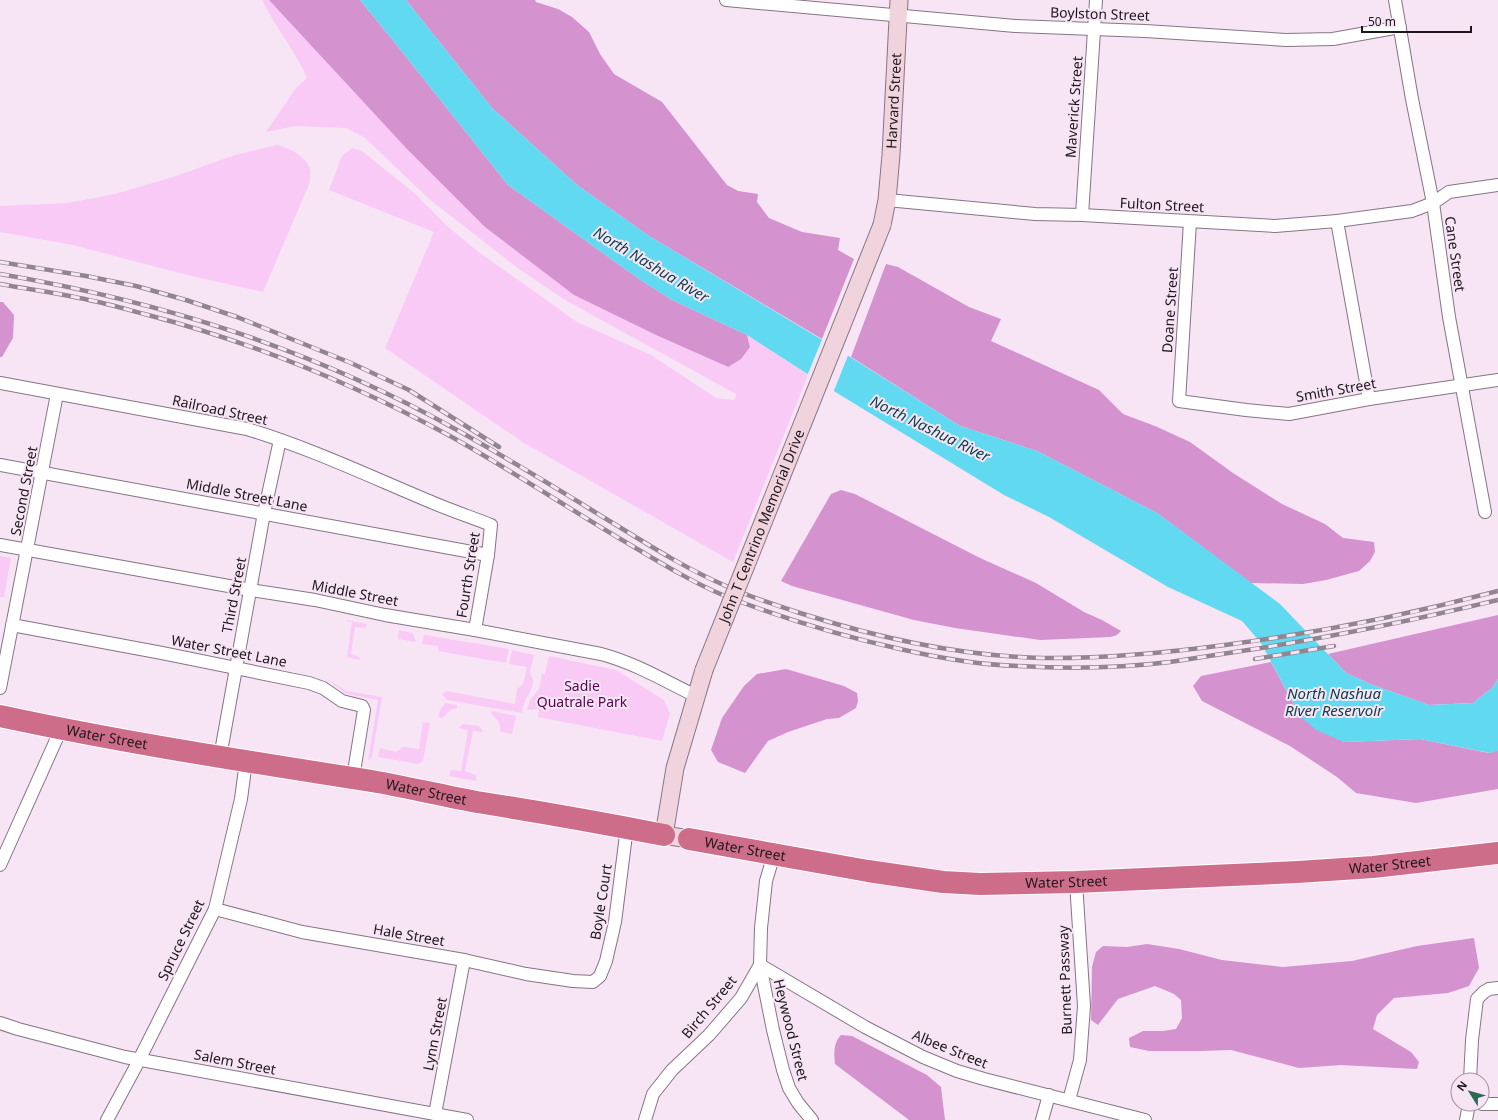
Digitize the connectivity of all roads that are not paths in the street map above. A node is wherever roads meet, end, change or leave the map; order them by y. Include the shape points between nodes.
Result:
1 (726, 0) edge
2 (1096, 0) edge
3 (1395, 0) edge
4 (899, 7) edge
5 (1400, 27) junction
6 (1095, 30) junction
7 (1498, 185) edge
8 (887, 200) junction
9 (1433, 203) junction
10 (1082, 215) junction
11 (1337, 221) junction
12 (1190, 222) junction
13 (882, 225) joint
14 (1498, 380) edge
15 (0, 383) edge
16 (1462, 385) junction
17 (57, 394) junction
18 (1369, 399) junction
19 (1179, 401) joint
20 (280, 440) junction
21 (0, 465) edge
22 (42, 473) junction
23 (1485, 512) dead end
24 (264, 513) junction
25 (491, 525) joint
26 (0, 545) edge
27 (28, 550) junction
28 (488, 555) junction
29 (251, 590) junction
30 (12, 625) junction
31 (475, 630) junction
32 (235, 668) junction
33 (0, 688) edge
34 (696, 696) junction
35 (0, 716) edge
36 (61, 729) junction
37 (220, 757) junction
38 (246, 761) junction
39 (353, 778) junction
40 (627, 827) junction
41 (664, 835) junction
42 (689, 839) joint
43 (1498, 853) edge
44 (774, 854) junction
45 (0, 866) edge
46 (1076, 882) junction
47 (215, 909) junction
48 (464, 960) junction
49 (760, 965) junction
50 (597, 978) joint
51 (1498, 988) edge
52 (0, 1023) edge
53 (139, 1059) junction
54 (1470, 1072) edge
55 (1049, 1095) junction
56 (1069, 1100) junction
57 (435, 1114) junction
58 (107, 1120) edge
59 (466, 1120) edge
60 (645, 1120) edge
61 (812, 1120) edge
62 (1042, 1120) edge
63 (1145, 1120) edge

1 - 4 street, Boylston Street
2 - 6 street, Maverick Street
3 - 5 street, Cane Street
4 - 6 street, Boylston Street via 1015,26
4 - 8 street, Harvard Street
5 - 6 street, Boylston Street via 1333,39 1286,40
5 - 9 street, Cane Street
6 - 10 street, Maverick Street
7 - 9 street, Fulton Street via 1449,192
8 - 10 street, Fulton Street via 1035,214
8 - 13 street, Harvard Street
9 - 11 street, Fulton Street via 1412,211
9 - 16 street, Cane Street via 1449,317
10 - 12 street, Fulton Street
11 - 12 street, Fulton Street via 1275,226
11 - 18 street
12 - 19 street, Doane Street
13 - 34 street, John T Centrino Memorial Drive, bridge via 704,670
14 - 16 street, Smith Street
15 - 17 street, Railroad Street
16 - 18 street, Smith Street
16 - 23 street, Cane Street
17 - 20 street, Railroad Street via 217,422
17 - 22 street, Second Street
18 - 19 street, Smith Street via 1289,414
20 - 24 street, Third Street
20 - 25 street, Railroad Street
21 - 22 street, Middle Street Lane
22 - 24 street, Middle Street Lane
22 - 27 street, Second Street
24 - 28 street, Middle Street Lane
24 - 29 street, Third Street
25 - 28 street, Fourth Street
26 - 27 street, Middle Street
27 - 29 street, Middle Street
27 - 30 street, Second Street
28 - 31 street, Fourth Street
29 - 31 street, Middle Street
29 - 32 street, Third Street
30 - 32 street, Water Street Lane
30 - 33 street, Second Street
31 - 34 street, Middle Street via 613,657
32 - 37 street, Third Street
32 - 39 street, Water Street Lane via 309,683 323,688 342,701 363,707
34 - 41 street, John T Centrino Memorial Drive via 675,768
35 - 36 highway, Water Street
36 - 37 highway, Water Street
36 - 45 street
37 - 38 highway, Water Street
38 - 39 highway, Water Street
38 - 47 street, Spruce Street via 241,799
39 - 40 highway, Water Street
40 - 41 highway, Water Street
40 - 50 street, Boyle Court via 615,922 606,961
41 - 42 street, Water Street
42 - 44 highway, Water Street
43 - 46 highway, Water Street via 1373,867
44 - 46 highway, Water Street via 943,882
44 - 49 street, Birch Street via 766,881
46 - 56 street, Burnett Passway via 1084,1006 1080,1060
47 - 48 street, Hale Street via 302,932
47 - 53 street, Spruce Street
48 - 50 street, Hale Street via 526,974 573,981 593,982
48 - 57 street, Lynn Street
49 - 55 street, Albee Street via 865,1027 923,1057 956,1071
49 - 60 street, Birch Street via 741,998 709,1035 672,1070 653,1094
49 - 61 street, Heywood Street via 773,1030 789,1088
51 - 54 street via 1489,989 1477,999
52 - 53 street, Salem Street
53 - 57 street, Salem Street
53 - 58 street, Spruce Street
55 - 56 street, Albee Street
55 - 62 street
56 - 63 street, Albee Street
57 - 59 street, Salem Street

